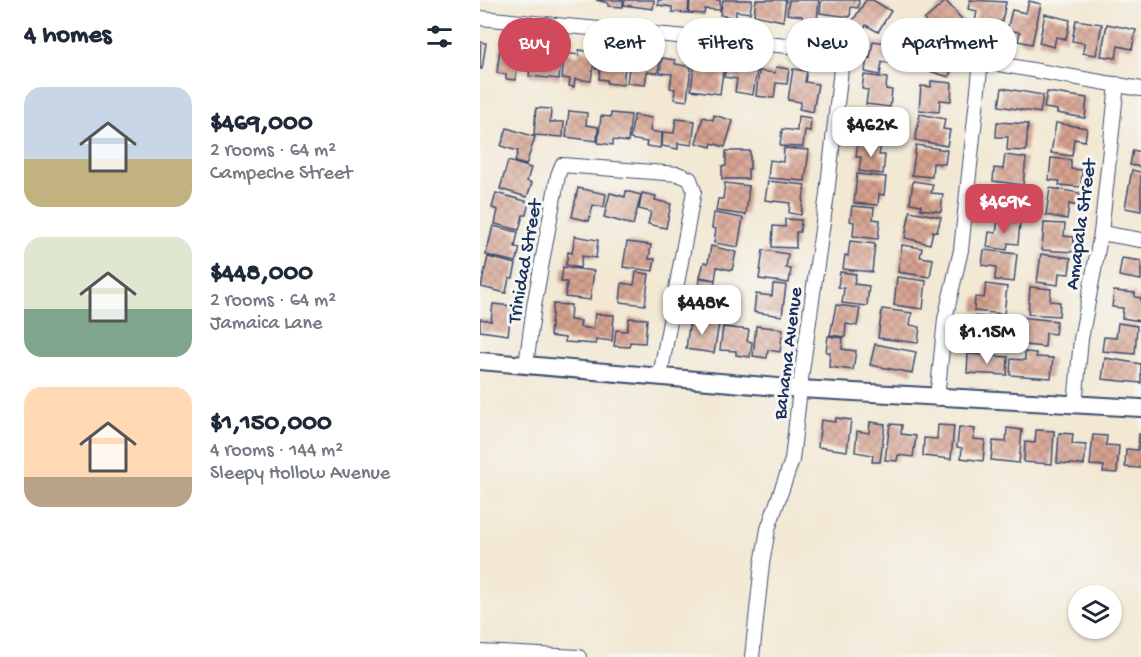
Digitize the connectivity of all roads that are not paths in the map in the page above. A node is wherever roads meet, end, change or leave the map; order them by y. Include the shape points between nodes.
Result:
1 (480, 18) edge
2 (1117, 84) junction
3 (1141, 88) edge
4 (1101, 233) junction
5 (1141, 240) edge
6 (480, 361) edge
7 (526, 365) junction
8 (660, 376) junction
9 (800, 389) junction
10 (937, 398) junction
11 (1075, 405) junction
12 (1141, 408) edge
13 (480, 652) edge
14 (579, 657) edge
15 (752, 657) edge

1 - 9 street, Bahama Avenue via 843,51
2 - 3 street
2 - 4 street, Amapala Street
2 - 10 street via 981,61 961,250 945,319
4 - 5 street
4 - 11 street, Amapala Street via 1081,339
6 - 7 street
7 - 8 street
7 - 8 street, Trinidad Street via 562,165 678,174 685,176 694,191
8 - 9 street
9 - 10 street
9 - 15 street, Bahama Avenue via 792,460 768,529
10 - 11 street
11 - 12 street
13 - 14 street

